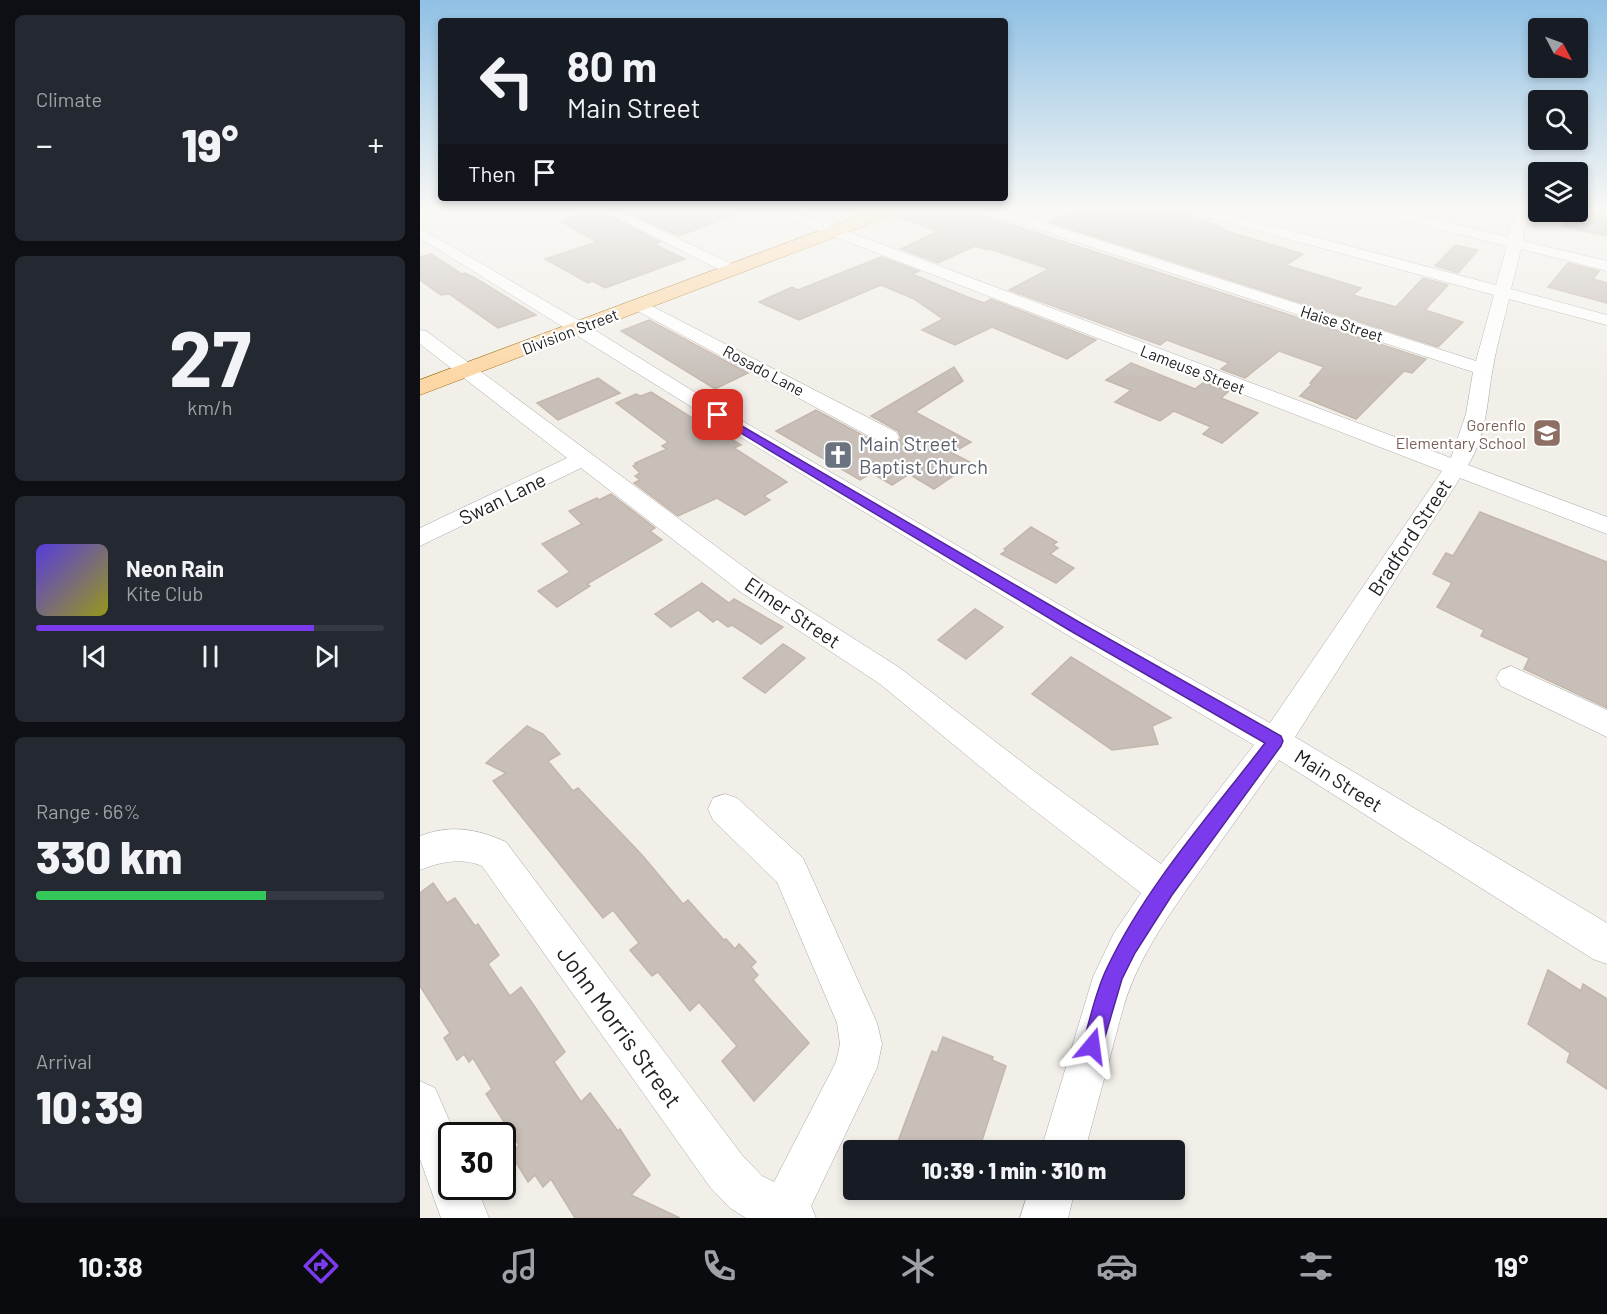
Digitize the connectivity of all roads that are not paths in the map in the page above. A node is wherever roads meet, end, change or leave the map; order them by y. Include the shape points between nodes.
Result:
1 (479, 268) edge
2 (727, 268) edge
3 (738, 268) edge
4 (930, 268) edge
5 (1171, 268) edge
6 (1411, 268) edge
7 (1509, 268) edge
8 (732, 270) junction
9 (1503, 293) junction
10 (640, 305) junction
11 (1607, 320) edge
12 (579, 328) junction
13 (420, 335) edge
14 (1483, 369) junction
15 (467, 370) junction
16 (420, 388) edge
17 (888, 437) dead end
18 (584, 458) junction
19 (1455, 468) junction
20 (1607, 526) edge
21 (420, 538) edge
22 (1510, 678) dead end
23 (1607, 724) edge
24 (1275, 741) junction
25 (725, 808) dead end
26 (433, 849) edge
27 (1165, 889) junction
28 (1607, 945) edge
29 (420, 1103) edge
30 (1066, 1140) edge
31 (438, 1147) edge
32 (458, 1200) edge
33 (1049, 1200) edge
34 (785, 1216) edge
35 (465, 1218) edge
36 (1044, 1218) edge

1 - 12 street, Main Street
2 - 8 street
3 - 8 main road, Division Street
4 - 19 street, Lameuse Street
5 - 14 street, Haise Street
6 - 9 street
7 - 9 street, Bradford Street
8 - 10 main road, Division Street
9 - 11 street
9 - 14 street, Bradford Street
10 - 12 main road, Division Street
10 - 17 street, Rosado Lane
12 - 15 main road, Division Street
12 - 24 street, Main Street via 718,415
13 - 15 street, Elmer Street
14 - 19 street, Bradford Street via 1468,442
15 - 16 main road, Division Street
15 - 18 street, Elmer Street
18 - 21 street, Swan Lane
18 - 27 street, Elmer Street via 751,586 890,676
19 - 20 street, Lameuse Street
19 - 24 street, Bradford Street
22 - 23 street
24 - 27 street, Bradford Street
24 - 28 street, Main Street
25 - 34 street via 790,870 857,1023 861,1044 856,1068
26 - 34 street, John Morris Street via 465,844 494,854 726,1171 746,1192
27 - 30 street, Bradford Street via 1113,977
29 - 31 street
32 - 35 street
33 - 36 street

